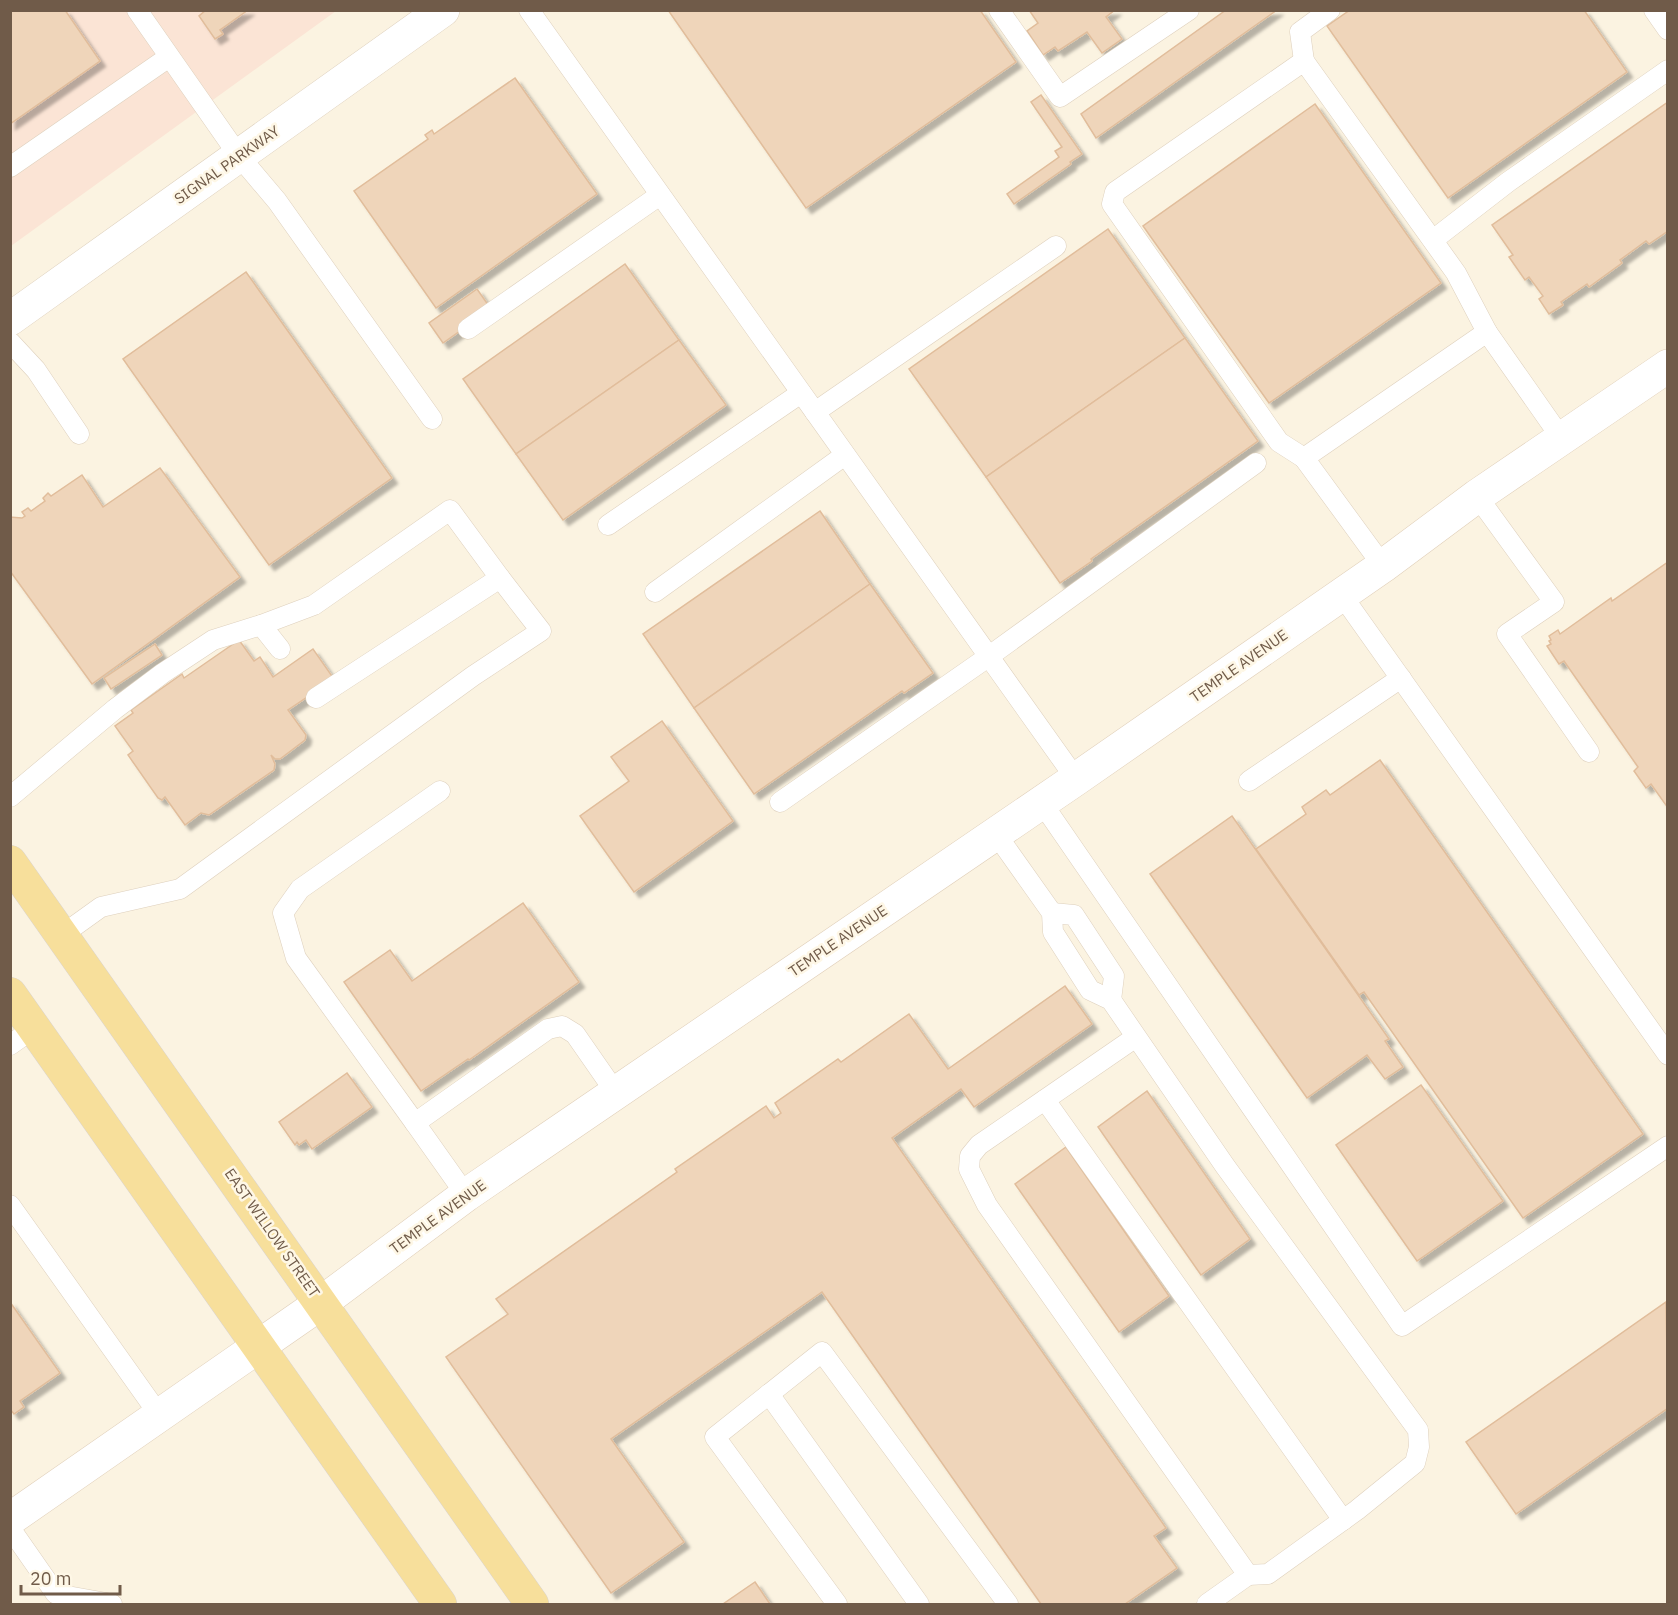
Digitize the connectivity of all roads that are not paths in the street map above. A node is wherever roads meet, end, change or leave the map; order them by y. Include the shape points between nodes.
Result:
1 (137, 10) edge
2 (443, 10) edge
3 (529, 10) edge
4 (999, 10) edge
5 (1189, 10) edge
6 (1330, 10) edge
7 (1654, 10) edge
8 (1668, 30) edge
9 (170, 57) junction
10 (1305, 61) junction
11 (1668, 70) edge
12 (239, 156) junction
13 (10, 166) edge
14 (660, 195) junction
15 (1433, 240) junction
16 (1056, 246) dead end
17 (10, 319) edge
18 (468, 329) dead end
19 (1487, 332) junction
20 (10, 342) edge
21 (1665, 373) edge
22 (801, 393) junction
23 (814, 412) junction
24 (432, 420) dead end
25 (79, 434) dead end
26 (1562, 438) junction
27 (845, 455) junction
28 (1304, 458) junction
29 (1256, 463) dead end
30 (1477, 496) junction
31 (608, 525) dead end
32 (1383, 566) junction
33 (500, 578) junction
34 (655, 592) dead end
35 (1341, 594) junction
36 (261, 625) junction
37 (280, 649) dead end
38 (988, 657) junction
39 (1401, 678) junction
40 (316, 698) dead end
41 (1589, 752) dead end
42 (1076, 779) junction
43 (1249, 781) dead end
44 (440, 791) dead end
45 (10, 797) edge
46 (780, 802) dead end
47 (1042, 803) junction
48 (996, 834) junction
49 (10, 862) edge
50 (1052, 913) junction
51 (63, 935) junction
52 (10, 994) edge
53 (1111, 1000) junction
54 (22, 1036) edge
55 (1136, 1037) junction
56 (1668, 1055) edge
57 (616, 1093) junction
58 (1045, 1100) junction
59 (415, 1123) junction
60 (1668, 1146) edge
61 (466, 1195) junction
62 (10, 1205) edge
63 (321, 1303) junction
64 (259, 1347) junction
65 (769, 1394) junction
66 (160, 1416) junction
67 (10, 1519) edge
68 (1343, 1520) junction
69 (10, 1528) edge
70 (1248, 1575) junction
71 (48, 1599) edge
72 (112, 1605) edge
73 (440, 1605) edge
74 (532, 1605) edge
75 (837, 1605) edge
76 (919, 1605) edge
77 (1008, 1605) edge
78 (1207, 1605) edge

1 - 9 lane
2 - 12 main road, SIGNAL PARKWAY
3 - 14 lane
4 - 5 lane via 1060,97
6 - 10 lane via 1300,32
7 - 8 lane
9 - 12 lane
9 - 13 lane
10 - 15 lane
10 - 28 lane via 1115,192 1112,204 1279,442
11 - 15 lane via 1508,182
12 - 17 main road, SIGNAL PARKWAY
12 - 24 lane via 277,201
14 - 18 lane
14 - 22 lane
15 - 19 lane via 1456,273
16 - 23 lane
19 - 26 lane
19 - 28 lane
20 - 25 lane via 36,370
21 - 26 main road, TEMPLE AVENUE
22 - 23 lane
22 - 31 lane
23 - 27 lane
26 - 30 main road, TEMPLE AVENUE
27 - 34 lane
27 - 38 lane
28 - 32 lane
29 - 38 lane
30 - 32 main road, TEMPLE AVENUE
30 - 41 lane via 1554,602 1507,634
32 - 35 main road, TEMPLE AVENUE
33 - 36 lane via 450,510 314,605
33 - 40 lane
33 - 51 lane via 541,631 180,889 101,907
35 - 39 lane
35 - 42 main road, TEMPLE AVENUE
36 - 37 lane
36 - 45 lane via 213,640 163,673
38 - 42 lane
38 - 46 lane
39 - 43 lane
39 - 56 lane
42 - 47 main road, TEMPLE AVENUE
44 - 59 lane via 300,889 283,913 296,958
47 - 48 main road, TEMPLE AVENUE
47 - 60 lane via 1402,1326
48 - 50 lane
48 - 57 main road, TEMPLE AVENUE
49 - 51 main road, EAST WILLOW STREET
50 - 53 lane via 1053,932 1090,990
50 - 53 lane via 1074,915 1086,932 1114,976
51 - 63 main road, EAST WILLOW STREET
52 - 54 main road
53 - 55 lane
54 - 64 main road
55 - 58 lane
55 - 68 lane via 1418,1430 1415,1463
57 - 59 lane via 575,1034 562,1026 548,1029
57 - 61 main road, TEMPLE AVENUE
58 - 68 lane
58 - 70 lane via 979,1145 969,1156 969,1169 987,1205
59 - 61 lane
61 - 63 main road, TEMPLE AVENUE
62 - 66 lane
63 - 64 main road, TEMPLE AVENUE
63 - 74 main road, EAST WILLOW STREET
64 - 66 main road, TEMPLE AVENUE
64 - 73 main road
65 - 75 lane via 715,1437
65 - 76 lane
65 - 77 lane via 822,1352
66 - 67 main road, TEMPLE AVENUE
68 - 70 lane via 1268,1574
69 - 71 lane
70 - 78 lane
71 - 72 lane

